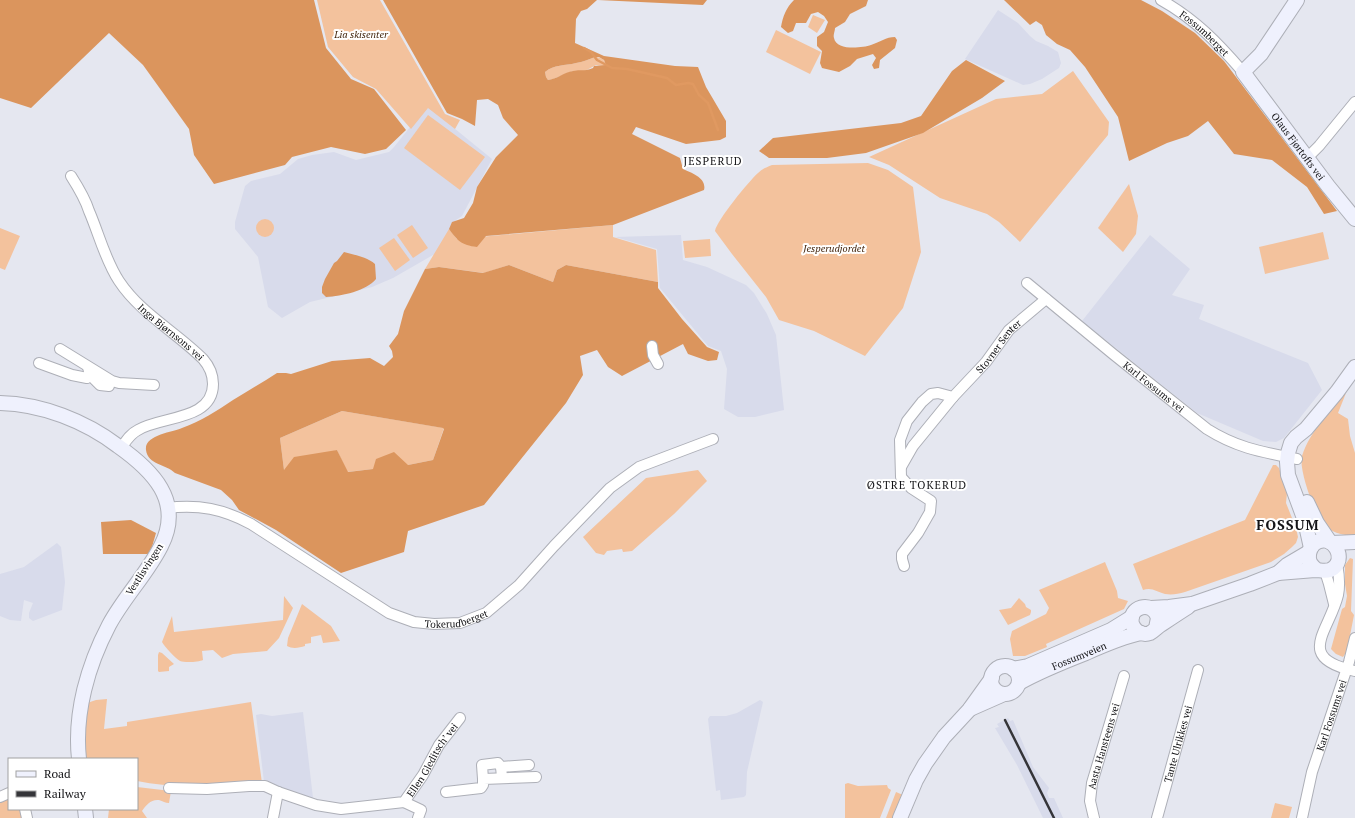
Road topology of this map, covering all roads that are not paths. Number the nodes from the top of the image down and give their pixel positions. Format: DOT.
graph roads {
  1 [pos="1161,0"];
  2 [pos="1297,0"];
  3 [pos="1243,72"];
  4 [pos="1355,102"];
  5 [pos="1307,158"];
  6 [pos="71,176"];
  7 [pos="1355,220"];
  8 [pos="1027,284"];
  9 [pos="1046,299"];
  10 [pos="652,346"];
  11 [pos="60,349"];
  12 [pos="39,363"];
  13 [pos="658,364"];
  14 [pos="1355,368"];
  15 [pos="89,372"];
  16 [pos="154,385"];
  17 [pos="953,396"];
  18 [pos="0,403"];
  19 [pos="713,439"];
  20 [pos="121,448"];
  21 [pos="1292,458"];
  22 [pos="900,469"];
  23 [pos="167,508"];
  24 [pos="1355,542"];
  25 [pos="1331,543"];
  26 [pos="1310,550"];
  27 [pos="1355,550"];
  28 [pos="1338,560"];
  29 [pos="904,566"];
  30 [pos="1321,571"];
  31 [pos="1278,573"];
  32 [pos="1192,604"];
  33 [pos="1334,604"];
  34 [pos="1150,608"];
  35 [pos="1132,617"];
  36 [pos="1156,628"];
  37 [pos="1141,633"];
  38 [pos="1355,638"];
  39 [pos="1013,669"];
  40 [pos="1198,670"];
  41 [pos="1351,670"];
  42 [pos="1124,676"];
  43 [pos="992,678"];
  44 [pos="1019,683"];
  45 [pos="1004,694"];
  46 [pos="969,710"];
  47 [pos="460,718"];
  48 [pos="79,758"];
  49 [pos="529,765"];
  50 [pos="502,772"];
  51 [pos="536,777"];
  52 [pos="483,778"];
  53 [pos="169,788"];
  54 [pos="278,792"];
  55 [pos="446,792"];
  56 [pos="404,802"];
  57 [pos="273,818"];
  58 [pos="418,818"];
  59 [pos="900,818"];
  60 [pos="1094,818"];
  61 [pos="1157,818"];
  62 [pos="1302,818"];
  1 -- 3 [label="street, Fossumberget"];
  2 -- 3 [label="street"];
  3 -- 5 [label="street, Olaus Fjørtofts vei"];
  4 -- 5 [label="street"];
  5 -- 7 [label="street, Olaus Fjørtofts vei"];
  6 -- 20 [label="street, Inga Bjørnsons vei"];
  8 -- 9 [label="street, Karl Fossums vei"];
  9 -- 17 [label="street, Stovner Senter"];
  9 -- 21 [label="street, Karl Fossums vei"];
  10 -- 13 [label="street"];
  11 -- 15 [label="street"];
  12 -- 15 [label="street"];
  14 -- 21 [label="street"];
  15 -- 16 [label="street"];
  17 -- 22 [label="street, Stovner Senter"];
  17 -- 22 [label="street"];
  18 -- 20 [label="street, Vestlisvingen"];
  19 -- 23 [label="street, Tokerudberget"];
  20 -- 23 [label="street, Vestlisvingen"];
  21 -- 25 [label="street"];
  21 -- 26 [label="street"];
  22 -- 29 [label="street"];
  23 -- 48 [label="street, Vestlisvingen"];
  24 -- 25 [label="street"];
  25 -- 26 [label="street"];
  25 -- 28 [label="street"];
  26 -- 30 [label="street"];
  26 -- 31 [label="street"];
  27 -- 28 [label="street"];
  28 -- 30 [label="street"];
  28 -- 33 [label="street, Karl Fossums vei"];
  30 -- 31 [label="street"];
  30 -- 33 [label="street"];
  31 -- 32 [label="street"];
  32 -- 34 [label="street"];
  32 -- 36 [label="street"];
  33 -- 41 [label="street, Karl Fossums vei"];
  34 -- 35 [label="street"];
  34 -- 36 [label="street"];
  35 -- 37 [label="street"];
  35 -- 39 [label="street, Fossumveien"];
  36 -- 37 [label="street"];
  37 -- 44 [label="street, Fossumveien"];
  38 -- 41 [label="street"];
  39 -- 43 [label="street"];
  39 -- 44 [label="street"];
  40 -- 61 [label="street, Tante Ulrikkes vei"];
  41 -- 62 [label="street, Karl Fossums vei"];
  42 -- 60 [label="street, Aasta Hansteens vei"];
  43 -- 45 [label="street"];
  43 -- 46 [label="street"];
  44 -- 45 [label="street"];
  45 -- 46 [label="street"];
  46 -- 59 [label="street"];
  47 -- 56 [label="street, Ellen Gleditsch’ vei"];
  49 -- 50 [label="street"];
  50 -- 51 [label="street"];
  50 -- 52 [label="street"];
  50 -- 52 [label="street"];
  52 -- 55 [label="street"];
  53 -- 54 [label="street, Ellen Gleditsch’ vei"];
  54 -- 56 [label="street, Ellen Gleditsch’ vei"];
  54 -- 57 [label="street"];
  56 -- 58 [label="street, Ellen Gleditsch’ vei"];
}
